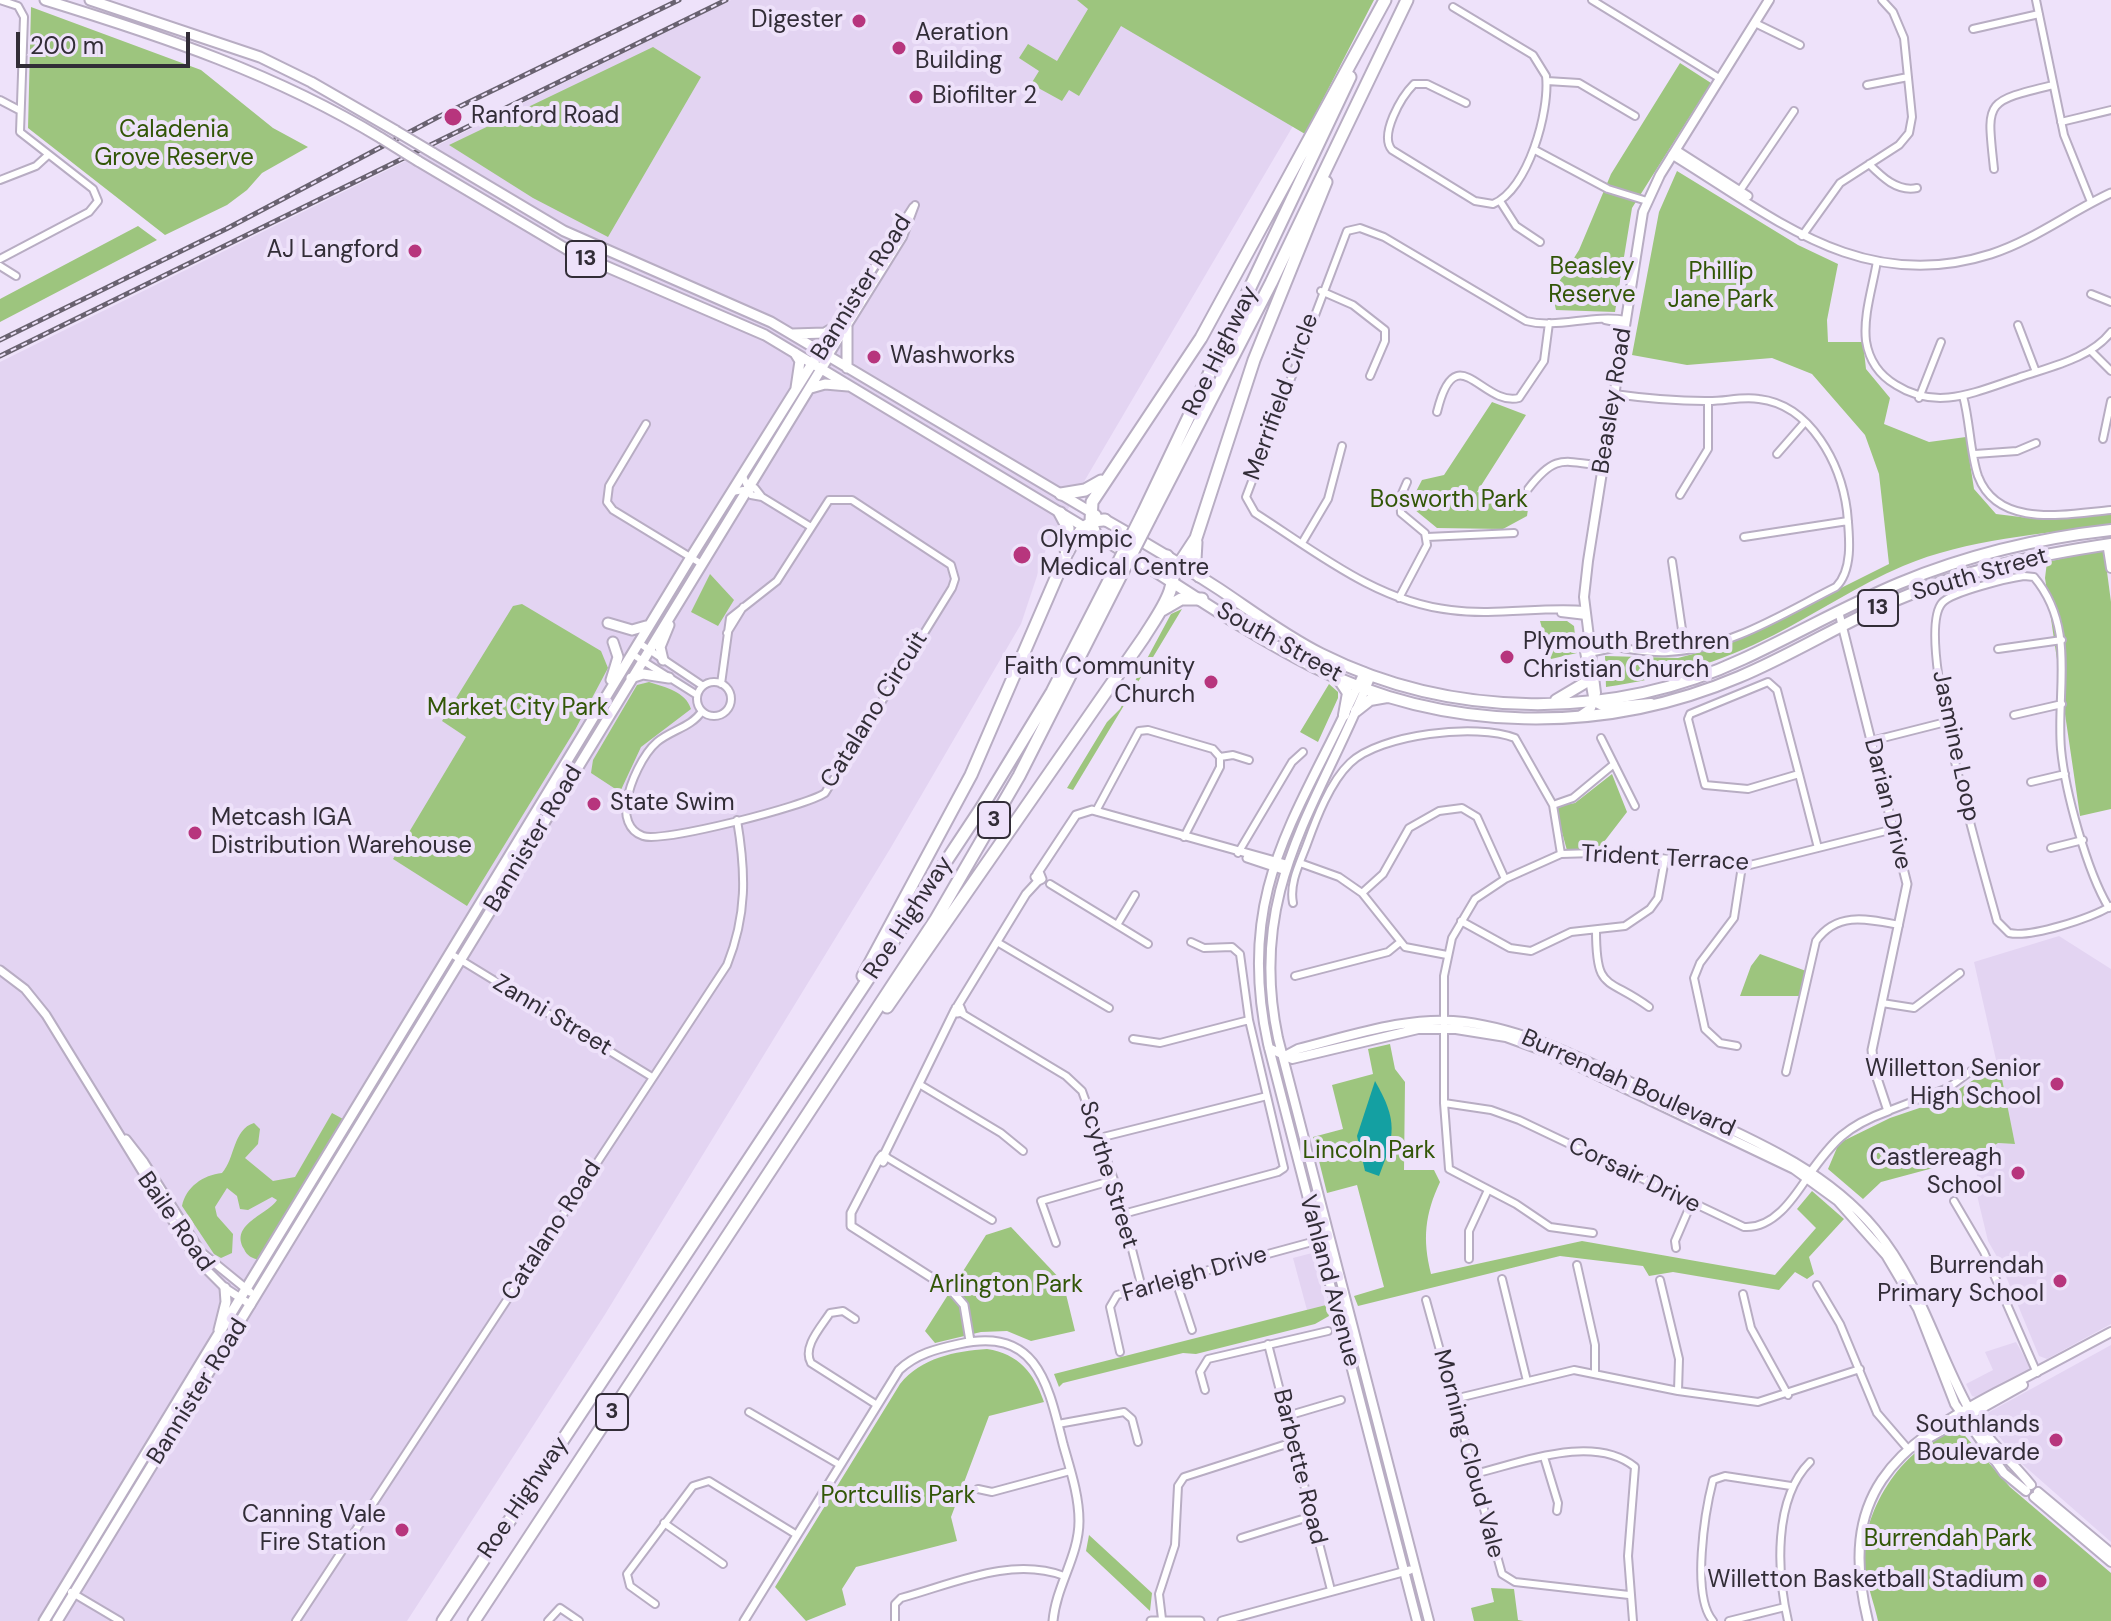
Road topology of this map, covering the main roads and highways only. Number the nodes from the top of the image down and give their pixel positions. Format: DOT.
graph roads {
  1 [pos="45,0"];
  2 [pos="90,0"];
  3 [pos="1385,0"];
  4 [pos="1407,0"];
  5 [pos="1769,0"];
  6 [pos="1356,102"];
  7 [pos="847,327"];
  8 [pos="832,329"];
  9 [pos="792,334"];
  10 [pos="793,351"];
  11 [pos="824,354"];
  12 [pos="818,366"];
  13 [pos="847,368"];
  14 [pos="851,386"];
  15 [pos="810,388"];
  16 [pos="796,392"];
  17 [pos="1112,470"];
  18 [pos="1061,494"];
  19 [pos="1060,513"];
  20 [pos="1147,516"];
  21 [pos="1088,520"];
  22 [pos="1105,520"];
  23 [pos="2111,530"];
  24 [pos="2093,532"];
  25 [pos="1095,534"];
  26 [pos="1196,538"];
  27 [pos="2111,544"];
  28 [pos="1066,555"];
  29 [pos="1167,556"];
  30 [pos="1122,565"];
  31 [pos="2111,568"];
  32 [pos="1157,571"];
  33 [pos="1176,572"];
  34 [pos="1199,576"];
  35 [pos="1202,599"];
  36 [pos="669,615"];
  37 [pos="1157,616"];
  38 [pos="652,621"];
  39 [pos="608,623"];
  40 [pos="613,642"];
  41 [pos="1587,650"];
  42 [pos="663,660"];
  43 [pos="1367,673"];
  44 [pos="631,678"];
  45 [pos="669,678"];
  46 [pos="1338,678"];
  47 [pos="1588,681"];
  48 [pos="1362,687"];
  49 [pos="610,692"];
  50 [pos="1389,697"];
  51 [pos="1594,702"];
  52 [pos="1543,705"];
  53 [pos="1656,705"];
  54 [pos="1356,711"];
  55 [pos="1344,715"];
  56 [pos="1577,717"];
  57 [pos="835,1030"];
  58 [pos="1269,1048"];
  59 [pos="1283,1057"];
  60 [pos="845,1061"];
  61 [pos="1277,1079"];
  62 [pos="225,1288"];
  63 [pos="249,1298"];
  64 [pos="2111,1335"];
  65 [pos="216,1341"];
  66 [pos="1966,1413"];
  67 [pos="2062,1516"];
  68 [pos="2111,1553"];
  69 [pos="2111,1562"];
  70 [pos="44,1621"];
  71 [pos="57,1621"];
  72 [pos="443,1621"];
  73 [pos="474,1621"];
  74 [pos="1417,1621"];
  75 [pos="1429,1621"];
  76 [pos="1868,1621"];
  1 -- 10 [label="main road, 13, bridge"];
  2 -- 9 [label="main road, 13, bridge"];
  3 -- 17 [label="highway"];
  3 -- 20 [label="highway, Roe Highway / 3"];
  4 -- 6 [label="highway, Roe Highway / 3"];
  5 -- 41 [label="main road, Beasley Road"];
  6 -- 20 [label="highway, Roe Highway / 3"];
  6 -- 26 [label="highway"];
  7 -- 13 [label="main road"];
  8 -- 9 [label="main road"];
  9 -- 11 [label="main road, 13"];
  10 -- 12 [label="main road, 13"];
  10 -- 16 [label="main road"];
  11 -- 12 [label="main road, Bannister Road"];
  11 -- 13 [label="main road, 13"];
  12 -- 14 [label="main road, 13"];
  12 -- 15 [label="main road, Bannister Road"];
  12 -- 16 [label="main road, Bannister Road"];
  13 -- 18 [label="main road, 13"];
  14 -- 15 [label="main road"];
  14 -- 19 [label="main road, 13"];
  15 -- 36 [label="main road, Bannister Road"];
  16 -- 38 [label="main road, Bannister Road"];
  17 -- 18 [label="highway"];
  17 -- 21 [label="highway"];
  18 -- 21 [label="main road, 13"];
  19 -- 21 [label="main road, 13"];
  19 -- 28 [label="highway"];
  20 -- 30 [label="highway, Roe Highway / 3, bridge"];
  21 -- 22 [label="highway"];
  21 -- 25 [label="highway"];
  21 -- 28 [label="highway"];
  22 -- 29 [label="highway"];
  23 -- 24 [label="highway, South Street / 13"];
  24 -- 27 [label="main road"];
  24 -- 51 [label="highway, South Street / 13"];
  25 -- 32 [label="highway"];
  26 -- 33 [label="highway"];
  26 -- 34 [label="highway"];
  27 -- 31 [label="main road"];
  27 -- 53 [label="highway, South Street / 13"];
  28 -- 57 [label="highway"];
  29 -- 33 [label="highway"];
  30 -- 57 [label="highway, Roe Highway / 3"];
  30 -- 60 [label="highway, Roe Highway / 3"];
  32 -- 33 [label="highway"];
  33 -- 34 [label="highway, South Street / 13"];
  33 -- 35 [label="highway, South Street / 13"];
  33 -- 37 [label="highway"];
  34 -- 43 [label="highway, South Street / 13"];
  35 -- 37 [label="highway"];
  35 -- 46 [label="highway, South Street / 13"];
  36 -- 42 [label="main road"];
  36 -- 44 [label="main road, Bannister Road"];
  37 -- 60 [label="highway"];
  38 -- 39 [label="main road"];
  38 -- 49 [label="main road, Bannister Road"];
  40 -- 49 [label="main road"];
  41 -- 47 [label="main road, Beasley Road"];
  41 -- 51 [label="main road, Beasley Road"];
  43 -- 48 [label="main road, Vahland Avenue"];
  43 -- 52 [label="highway, South Street / 13"];
  44 -- 45 [label="main road"];
  44 -- 63 [label="main road, Bannister Road"];
  46 -- 48 [label="highway, South Street / 13"];
  46 -- 55 [label="highway"];
  47 -- 51 [label="main road, Beasley Road"];
  47 -- 52 [label="highway"];
  48 -- 50 [label="highway, South Street / 13"];
  48 -- 54 [label="main road, Vahland Avenue"];
  48 -- 55 [label="main road, Vahland Avenue"];
  49 -- 63 [label="main road, Bannister Road"];
  50 -- 54 [label="highway"];
  50 -- 56 [label="highway, South Street / 13"];
  51 -- 52 [label="highway, South Street / 13"];
  51 -- 53 [label="main road"];
  51 -- 56 [label="main road"];
  53 -- 56 [label="highway, South Street / 13"];
  54 -- 59 [label="main road, Vahland Avenue"];
  55 -- 58 [label="main road, Vahland Avenue"];
  57 -- 72 [label="highway, Roe Highway / 3"];
  58 -- 59 [label="main road"];
  58 -- 61 [label="main road, Vahland Avenue"];
  59 -- 61 [label="main road"];
  59 -- 66 [label="main road, Burrendah Boulevard"];
  59 -- 75 [label="main road, Vahland Avenue"];
  60 -- 73 [label="highway, Roe Highway / 3"];
  61 -- 74 [label="main road, Vahland Avenue"];
  62 -- 65 [label="main road"];
  63 -- 65 [label="main road, Bannister Road"];
  63 -- 71 [label="main road, Bannister Road"];
  64 -- 66 [label="main road"];
  64 -- 66 [label="main road"];
  65 -- 70 [label="main road, Bannister Road"];
  66 -- 67 [label="main road, Burrendah Boulevard"];
  66 -- 76 [label="main road"];
  67 -- 68 [label="main road, Burrendah Boulevard"];
  67 -- 69 [label="main road, Burrendah Boulevard"];
}
